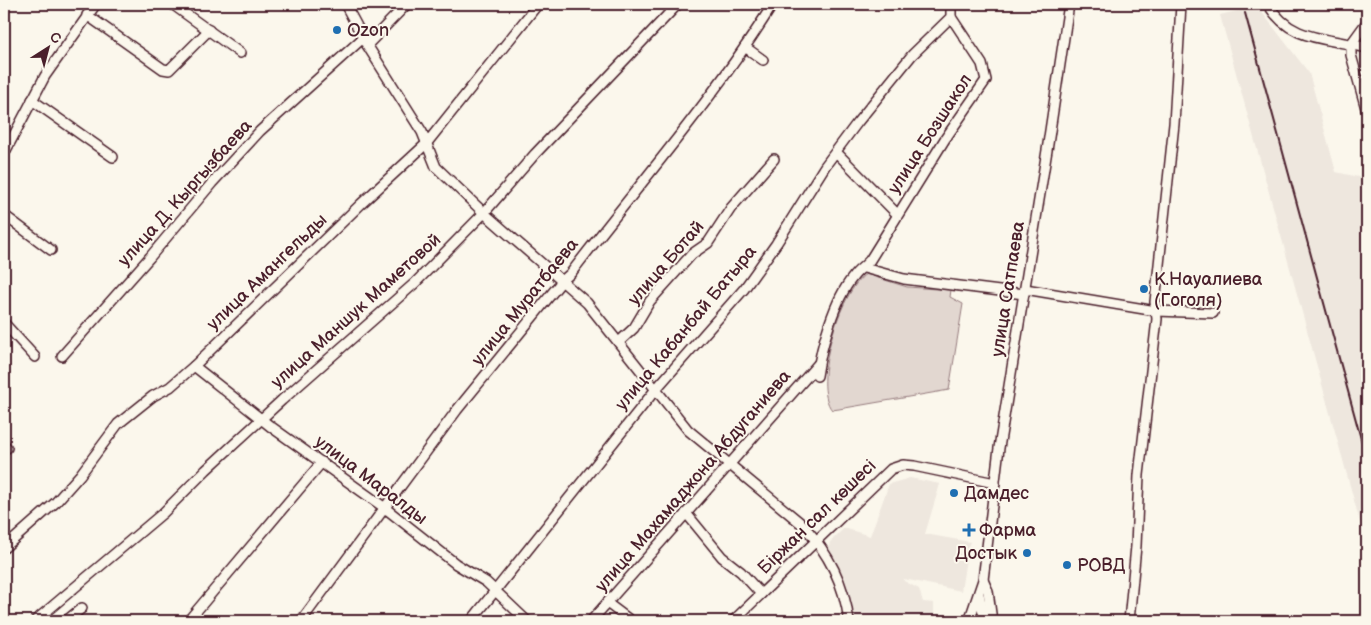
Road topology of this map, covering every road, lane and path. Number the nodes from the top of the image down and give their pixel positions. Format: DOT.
graph roads {
  1 [pos="96,4"];
  2 [pos="172,4"];
  3 [pos="345,4"];
  4 [pos="407,4"];
  5 [pos="538,4"];
  6 [pos="678,4"];
  7 [pos="773,4"];
  8 [pos="951,4"];
  9 [pos="1068,4"];
  10 [pos="1181,4"];
  11 [pos="1268,4"];
  12 [pos="88,15"];
  13 [pos="952,17"];
  14 [pos="1367,22"];
  15 [pos="209,30"];
  16 [pos="365,42"];
  17 [pos="1351,44"];
  18 [pos="746,47"];
  19 [pos="1367,48"];
  20 [pos="240,53"];
  21 [pos="763,60"];
  22 [pos="32,100"];
  23 [pos="1367,112"];
  24 [pos="426,144"];
  25 [pos="836,152"];
  26 [pos="4,154"];
  27 [pos="113,157"];
  28 [pos="774,159"];
  29 [pos="484,213"];
  30 [pos="897,214"];
  31 [pos="4,215"];
  32 [pos="51,250"];
  33 [pos="864,268"];
  34 [pos="562,281"];
  35 [pos="1024,291"];
  36 [pos="1156,311"];
  37 [pos="1213,313"];
  38 [pos="4,323"];
  39 [pos="620,341"];
  40 [pos="62,356"];
  41 [pos="35,357"];
  42 [pos="819,363"];
  43 [pos="194,366"];
  44 [pos="817,376"];
  45 [pos="656,388"];
  46 [pos="262,419"];
  47 [pos="322,462"];
  48 [pos="731,464"];
  49 [pos="996,483"];
  50 [pos="385,508"];
  51 [pos="686,513"];
  52 [pos="817,540"];
  53 [pos="4,548"];
  54 [pos="983,580"];
  55 [pos="979,589"];
  56 [pos="495,590"];
  57 [pos="761,594"];
  58 [pos="607,603"];
  59 [pos="82,608"];
  60 [pos="35,621"];
  61 [pos="66,621"];
  62 [pos="188,621"];
  63 [pos="301,621"];
  64 [pos="471,621"];
  65 [pos="527,621"];
  66 [pos="591,621"];
  67 [pos="631,621"];
  68 [pos="733,621"];
  69 [pos="849,621"];
  70 [pos="969,621"];
  71 [pos="985,621"];
  72 [pos="992,621"];
  73 [pos="1129,621"];
  1 -- 12 [label="street"];
  2 -- 15 [label="street"];
  3 -- 16 [label="street"];
  4 -- 16 [label="street, улица Д. Кыргызбаева"];
  5 -- 24 [label="street, улица Амангельды"];
  6 -- 29 [label="street, улица Маншук Маметовой"];
  7 -- 18 [label="street, улица Муратбаева"];
  8 -- 13 [label="street"];
  9 -- 35 [label="street, улица Сатпаева"];
  10 -- 36 [label="street"];
  11 -- 17 [label="street"];
  12 -- 15 [label="street"];
  12 -- 22 [label="street"];
  13 -- 25 [label="street, улица Кабанбай Батыра"];
  13 -- 30 [label="street, улица Бозшакол"];
  14 -- 17 [label="street"];
  15 -- 20 [label="street"];
  16 -- 24 [label="street"];
  16 -- 40 [label="street, улица Д. Кыргызбаева"];
  17 -- 19 [label="street"];
  17 -- 23 [label="street"];
  18 -- 21 [label="street"];
  18 -- 34 [label="street, улица Муратбаева"];
  22 -- 26 [label="street"];
  22 -- 27 [label="street"];
  24 -- 29 [label="street"];
  24 -- 43 [label="street, улица Амангельды"];
  25 -- 30 [label="street"];
  25 -- 45 [label="street, улица Кабанбай Батыра"];
  28 -- 39 [label="street, улица Ботай"];
  29 -- 34 [label="street"];
  29 -- 46 [label="street, улица Маншук Маметовой"];
  30 -- 33 [label="street, улица Бозшакол"];
  31 -- 32 [label="street"];
  33 -- 35 [label="street"];
  33 -- 42 [label="street, улица Бозшакол"];
  34 -- 39 [label="street"];
  34 -- 50 [label="street, улица Муратбаева"];
  35 -- 36 [label="street"];
  35 -- 49 [label="street, улица Сатпаева"];
  36 -- 37 [label="street"];
  36 -- 73 [label="street"];
  38 -- 41 [label="street"];
  39 -- 45 [label="street"];
  42 -- 44 [label="street, улица Бозшакол"];
  42 -- 48 [label="street, улица Махамаджона Абдуганиева"];
  43 -- 46 [label="street, улица Маралды"];
  43 -- 53 [label="street, улица Амангельды"];
  45 -- 48 [label="street"];
  45 -- 56 [label="street, улица Кабанбай Батыра"];
  46 -- 47 [label="street, улица Маралды"];
  46 -- 60 [label="street, улица Маншук Маметовой"];
  47 -- 50 [label="street, улица Маралды"];
  47 -- 62 [label="street"];
  48 -- 51 [label="street, улица Махамаджона Абдуганиева"];
  48 -- 52 [label="street"];
  49 -- 52 [label="street, Біржан сал көшесі"];
  49 -- 54 [label="street, улица Сатпаева"];
  50 -- 56 [label="street, улица Маралды"];
  50 -- 63 [label="street, улица Муратбаева"];
  51 -- 57 [label="street"];
  51 -- 58 [label="street, улица Махамаджона Абдуганиева"];
  52 -- 57 [label="street, Біржан сал көшесі"];
  52 -- 69 [label="street"];
  54 -- 55 [label="street, улица Сатпаева"];
  54 -- 72 [label="street, улица Сатпаева"];
  55 -- 70 [label="street, улица Сатпаева"];
  55 -- 71 [label="street"];
  56 -- 64 [label="street, улица Кабанбай Батыра"];
  56 -- 65 [label="street, улица Маралды"];
  57 -- 68 [label="street, Біржан сал көшесі"];
  58 -- 66 [label="street, улица Махамаджона Абдуганиева"];
  58 -- 67 [label="street"];
  59 -- 61 [label="street"];
}
